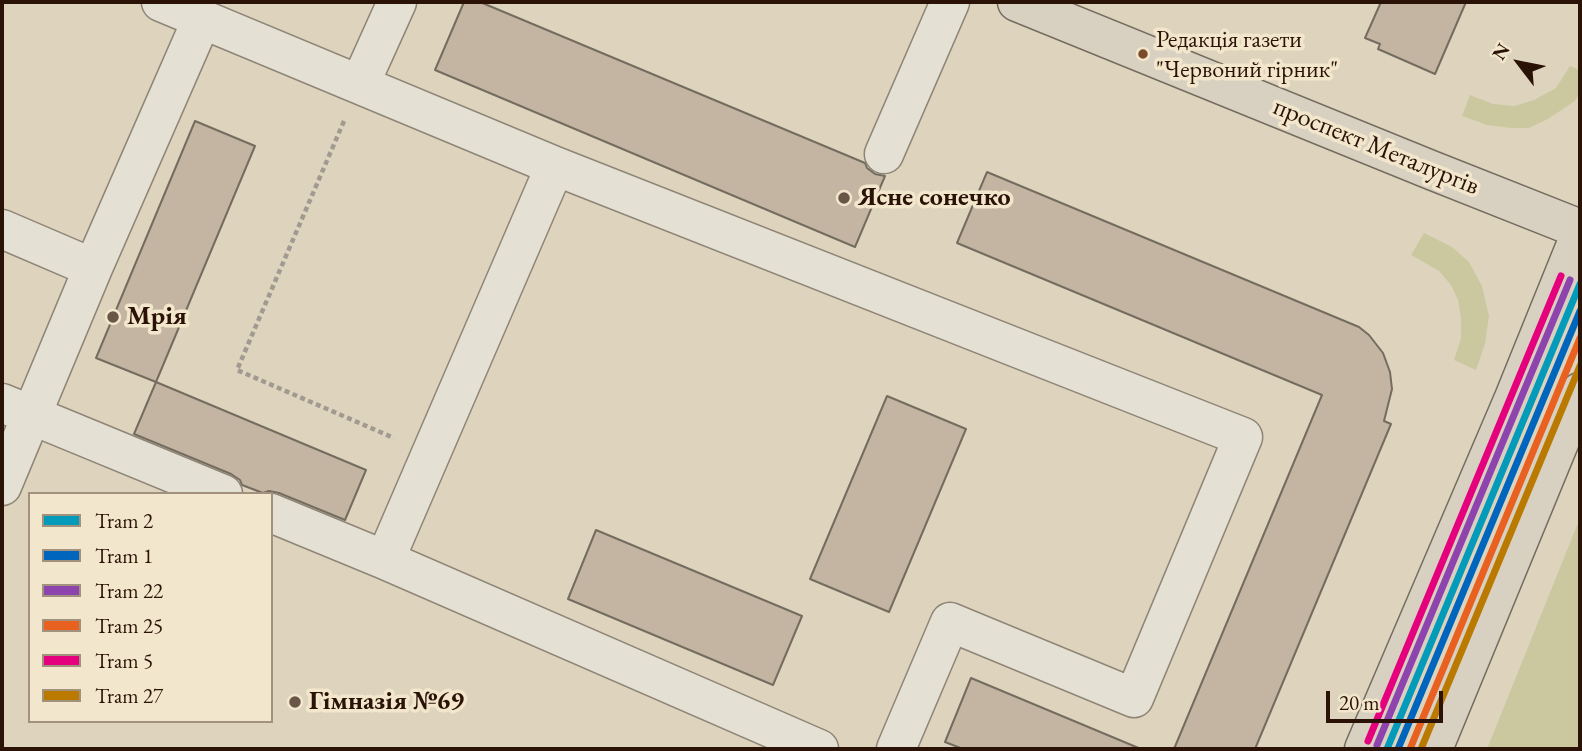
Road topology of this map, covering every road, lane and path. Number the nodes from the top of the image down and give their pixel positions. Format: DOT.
graph roads {
  1 [pos="161,2"];
  2 [pos="397,2"];
  3 [pos="950,2"];
  4 [pos="1017,2"];
  5 [pos="202,19"];
  6 [pos="360,84"];
  7 [pos="884,154"];
  8 [pos="555,166"];
  9 [pos="2,229"];
  10 [pos="1580,229"];
  11 [pos="1580,235"];
  12 [pos="93,268"];
  13 [pos="1580,393"];
  14 [pos="17,409"];
  15 [pos="430,453"];
  16 [pos="2,486"];
  17 [pos="218,492"];
  18 [pos="273,514"];
  19 [pos="385,560"];
  20 [pos="819,749"];
  21 [pos="896,749"];
  22 [pos="1364,749"];
  23 [pos="1433,749"];
  1 -- 5 [label="lane"];
  2 -- 6 [label="lane"];
  3 -- 7 [label="lane"];
  4 -- 10 [label="main road, проспект Металургів"];
  5 -- 6 [label="lane"];
  5 -- 12 [label="lane"];
  6 -- 8 [label="lane"];
  6 -- 15 [label="path"];
  8 -- 15 [label="lane"];
  8 -- 21 [label="lane"];
  9 -- 12 [label="lane"];
  11 -- 22 [label="main road"];
  12 -- 14 [label="lane"];
  13 -- 23 [label="main road"];
  14 -- 16 [label="lane"];
  14 -- 17 [label="lane"];
  15 -- 19 [label="lane"];
  18 -- 19 [label="lane"];
  19 -- 20 [label="lane"];
}
